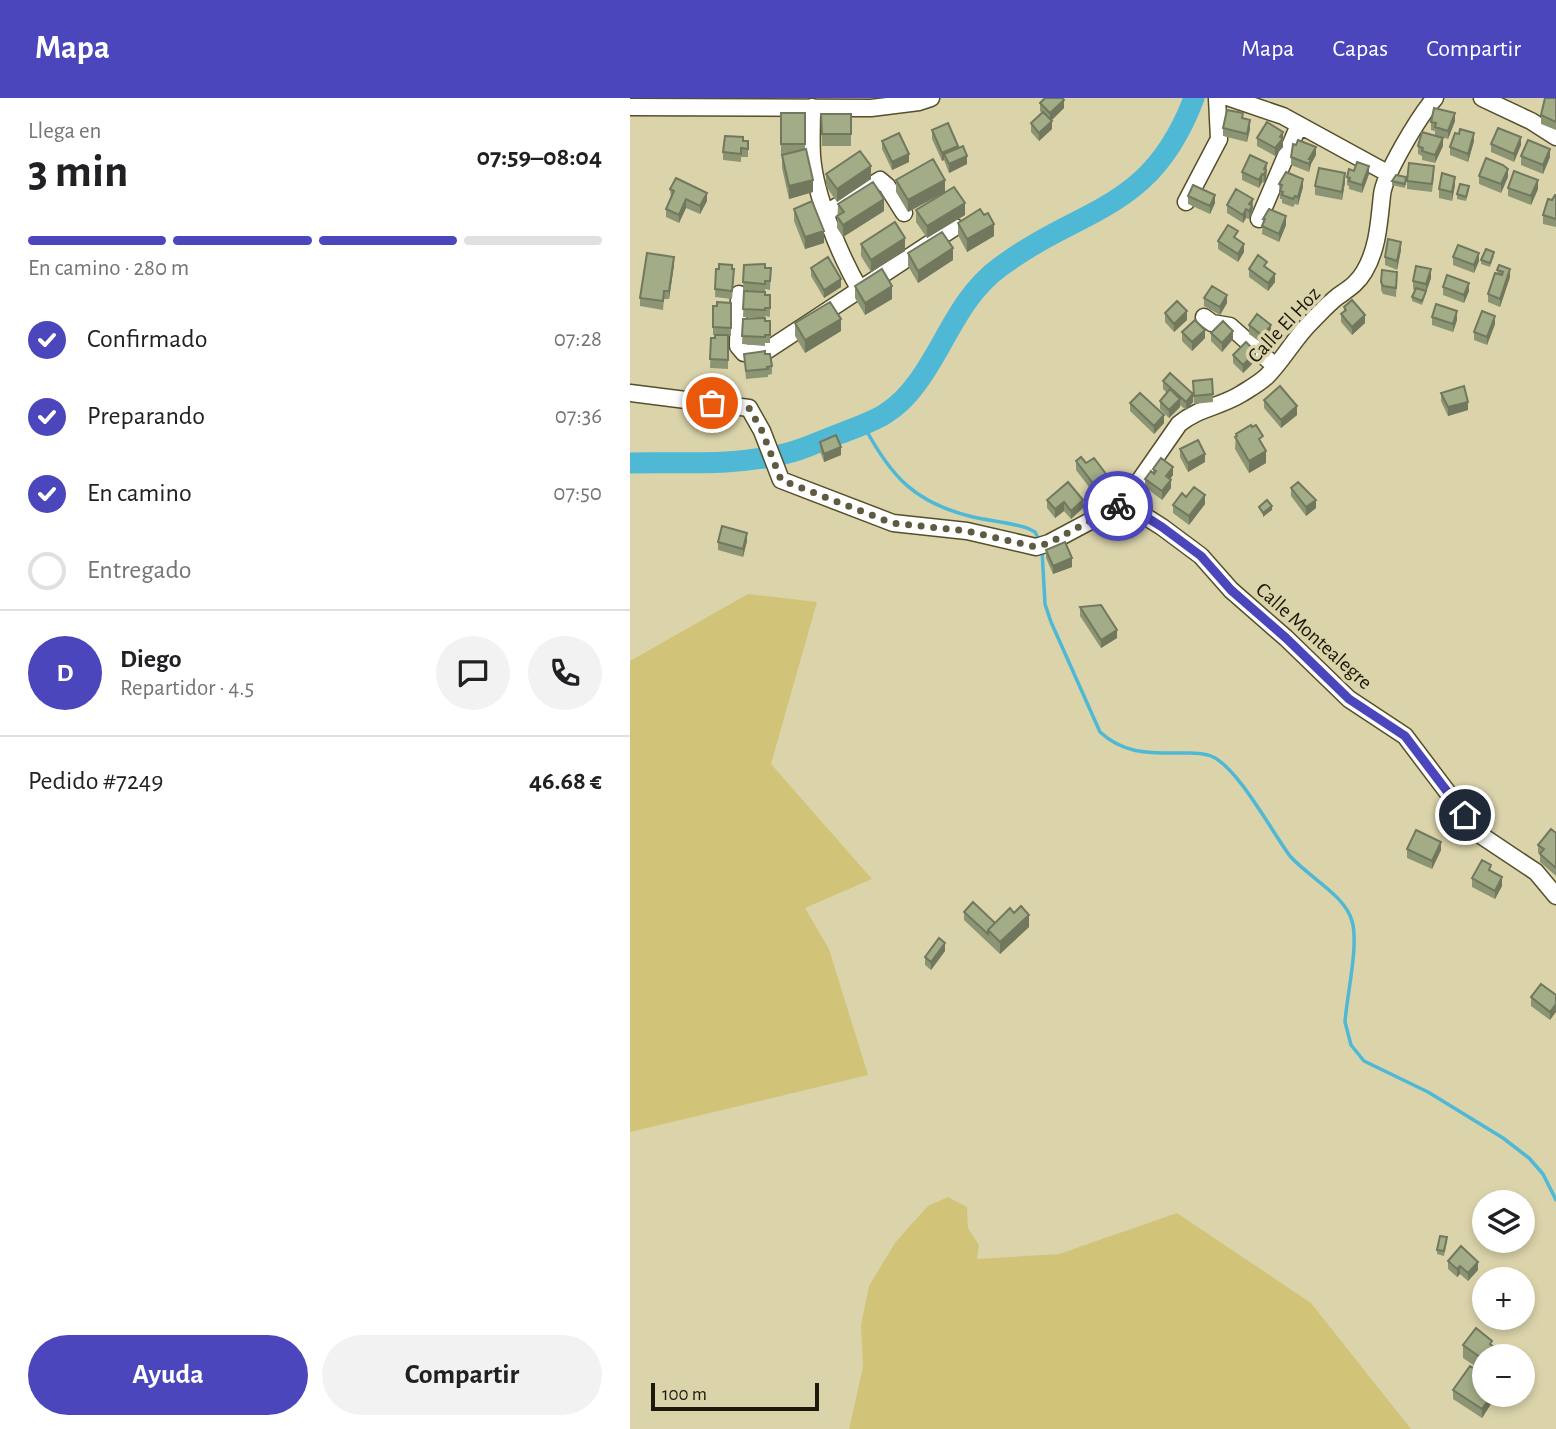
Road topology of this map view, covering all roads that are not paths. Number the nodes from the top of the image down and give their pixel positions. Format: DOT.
graph roads {
  1 [pos="931,98"];
  2 [pos="1217,98"];
  3 [pos="1230,98"];
  4 [pos="1435,98"];
  5 [pos="1482,98"];
  6 [pos="721,103"];
  7 [pos="630,107"];
  8 [pos="811,107"];
  9 [pos="1299,125"];
  10 [pos="1556,137"];
  11 [pos="1389,174"];
  12 [pos="1186,202"];
  13 [pos="904,212"];
  14 [pos="826,213"];
  15 [pos="1259,219"];
  16 [pos="955,227"];
  17 [pos="860,290"];
  18 [pos="739,294"];
  19 [pos="1203,317"];
  20 [pos="1275,366"];
  21 [pos="630,393"];
  22 [pos="1124,503"];
  23 [pos="1556,896"];
  1 -- 8 [label="street"];
  2 -- 12 [label="street"];
  3 -- 9 [label="street"];
  4 -- 11 [label="street, Calle El Hoz"];
  5 -- 10 [label="street"];
  6 -- 7 [label="street"];
  6 -- 8 [label="street"];
  8 -- 14 [label="street"];
  9 -- 11 [label="street"];
  9 -- 15 [label="street"];
  11 -- 20 [label="street, Calle El Hoz"];
  13 -- 14 [label="street"];
  14 -- 17 [label="street"];
  16 -- 17 [label="street"];
  17 -- 18 [label="street"];
  19 -- 20 [label="street"];
  20 -- 22 [label="street, Calle El Hoz"];
  21 -- 22 [label="street, Calle El Hoz"];
  22 -- 23 [label="street, Calle Montealegre"];
}
